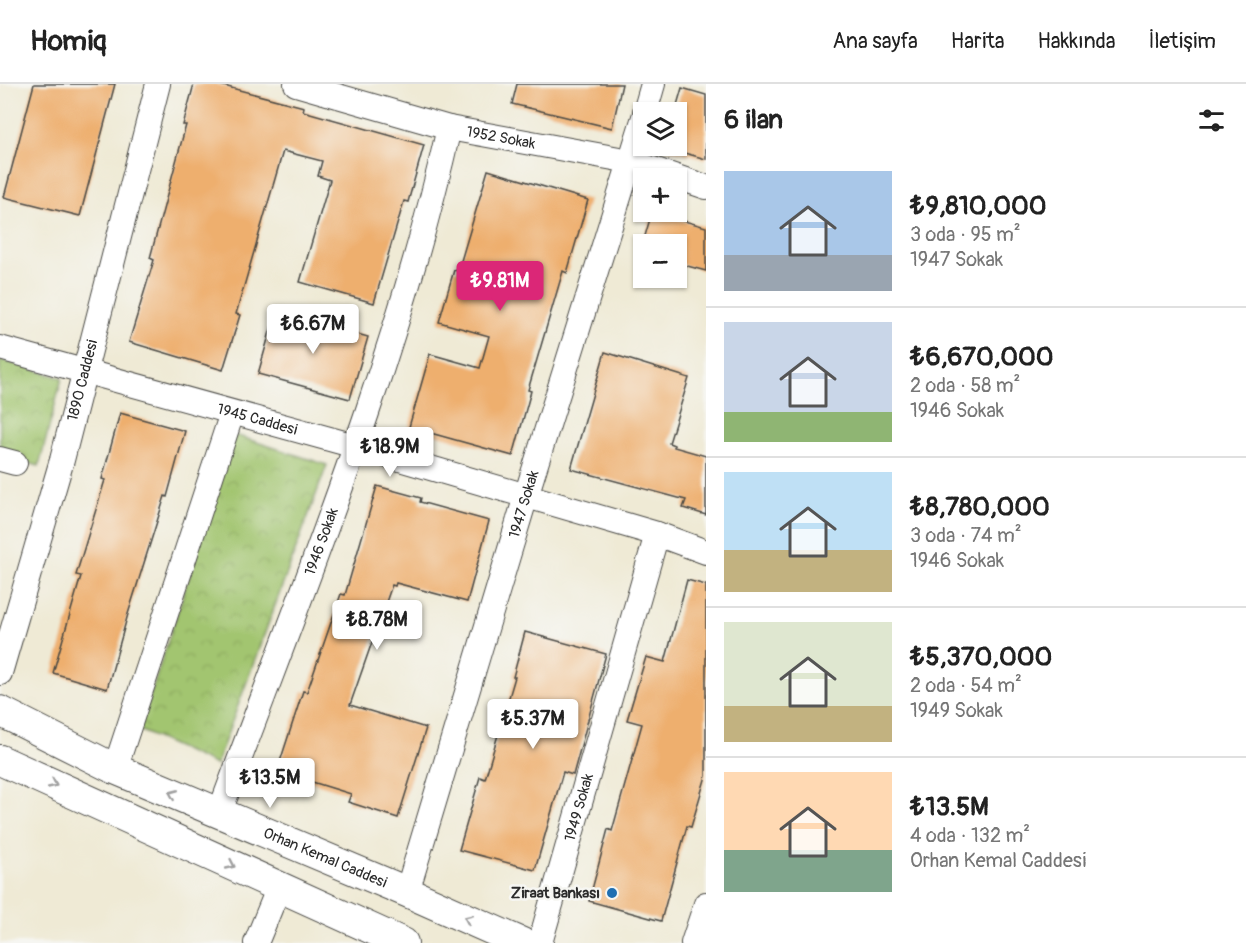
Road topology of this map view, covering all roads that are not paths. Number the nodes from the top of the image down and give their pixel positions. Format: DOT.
graph roads {
  1 [pos="158,84"];
  2 [pos="296,84"];
  3 [pos="653,84"];
  4 [pos="331,89"];
  5 [pos="648,102"];
  6 [pos="449,128"];
  7 [pos="633,151"];
  8 [pos="630,161"];
  9 [pos="706,187"];
  10 [pos="0,348"];
  11 [pos="85,372"];
  12 [pos="232,413"];
  13 [pos="355,446"];
  14 [pos="526,496"];
  15 [pos="657,534"];
  16 [pos="706,552"];
  17 [pos="0,673"];
  18 [pos="0,711"];
  19 [pos="0,760"];
  20 [pos="115,770"];
  21 [pos="219,814"];
  22 [pos="279,887"];
  23 [pos="407,892"];
  24 [pos="706,904"];
  25 [pos="256,943"];
  26 [pos="403,943"];
  27 [pos="522,943"];
  28 [pos="540,943"];
  29 [pos="693,943"];
  1 -- 11 [label="street, 1890 Caddesi"];
  2 -- 4 [label="street, 1952 Sokak"];
  3 -- 5 [label="street, 1947 Sokak"];
  4 -- 6 [label="street, 1952 Sokak"];
  6 -- 8 [label="street, 1952 Sokak"];
  6 -- 13 [label="street, 1946 Sokak"];
  7 -- 8 [label="street, 1947 Sokak"];
  8 -- 9 [label="street, 1952 Sokak"];
  8 -- 14 [label="street, 1947 Sokak"];
  10 -- 11 [label="street, 1945 Caddesi"];
  11 -- 12 [label="street, 1945 Caddesi"];
  11 -- 17 [label="street, 1890 Caddesi"];
  12 -- 13 [label="street, 1945 Caddesi"];
  12 -- 20 [label="street"];
  13 -- 14 [label="street, 1945 Caddesi"];
  13 -- 21 [label="street, 1946 Sokak"];
  14 -- 15 [label="street, 1945 Caddesi"];
  14 -- 23 [label="street, 1947 Sokak"];
  15 -- 16 [label="street, 1945 Caddesi"];
  15 -- 28 [label="street, 1949 Sokak"];
  18 -- 20 [label="main road, Orhan Kemal Caddesi"];
  19 -- 22 [label="main road, one-way"];
  21 -- 20 [label="main road, Orhan Kemal Caddesi, one-way"];
  21 -- 23 [label="main road, Orhan Kemal Caddesi"];
  22 -- 25 [label="street"];
  22 -- 26 [label="main road"];
  27 -- 23 [label="main road, Orhan Kemal Caddesi, one-way"];
  24 -- 29 [label="street"];
}
